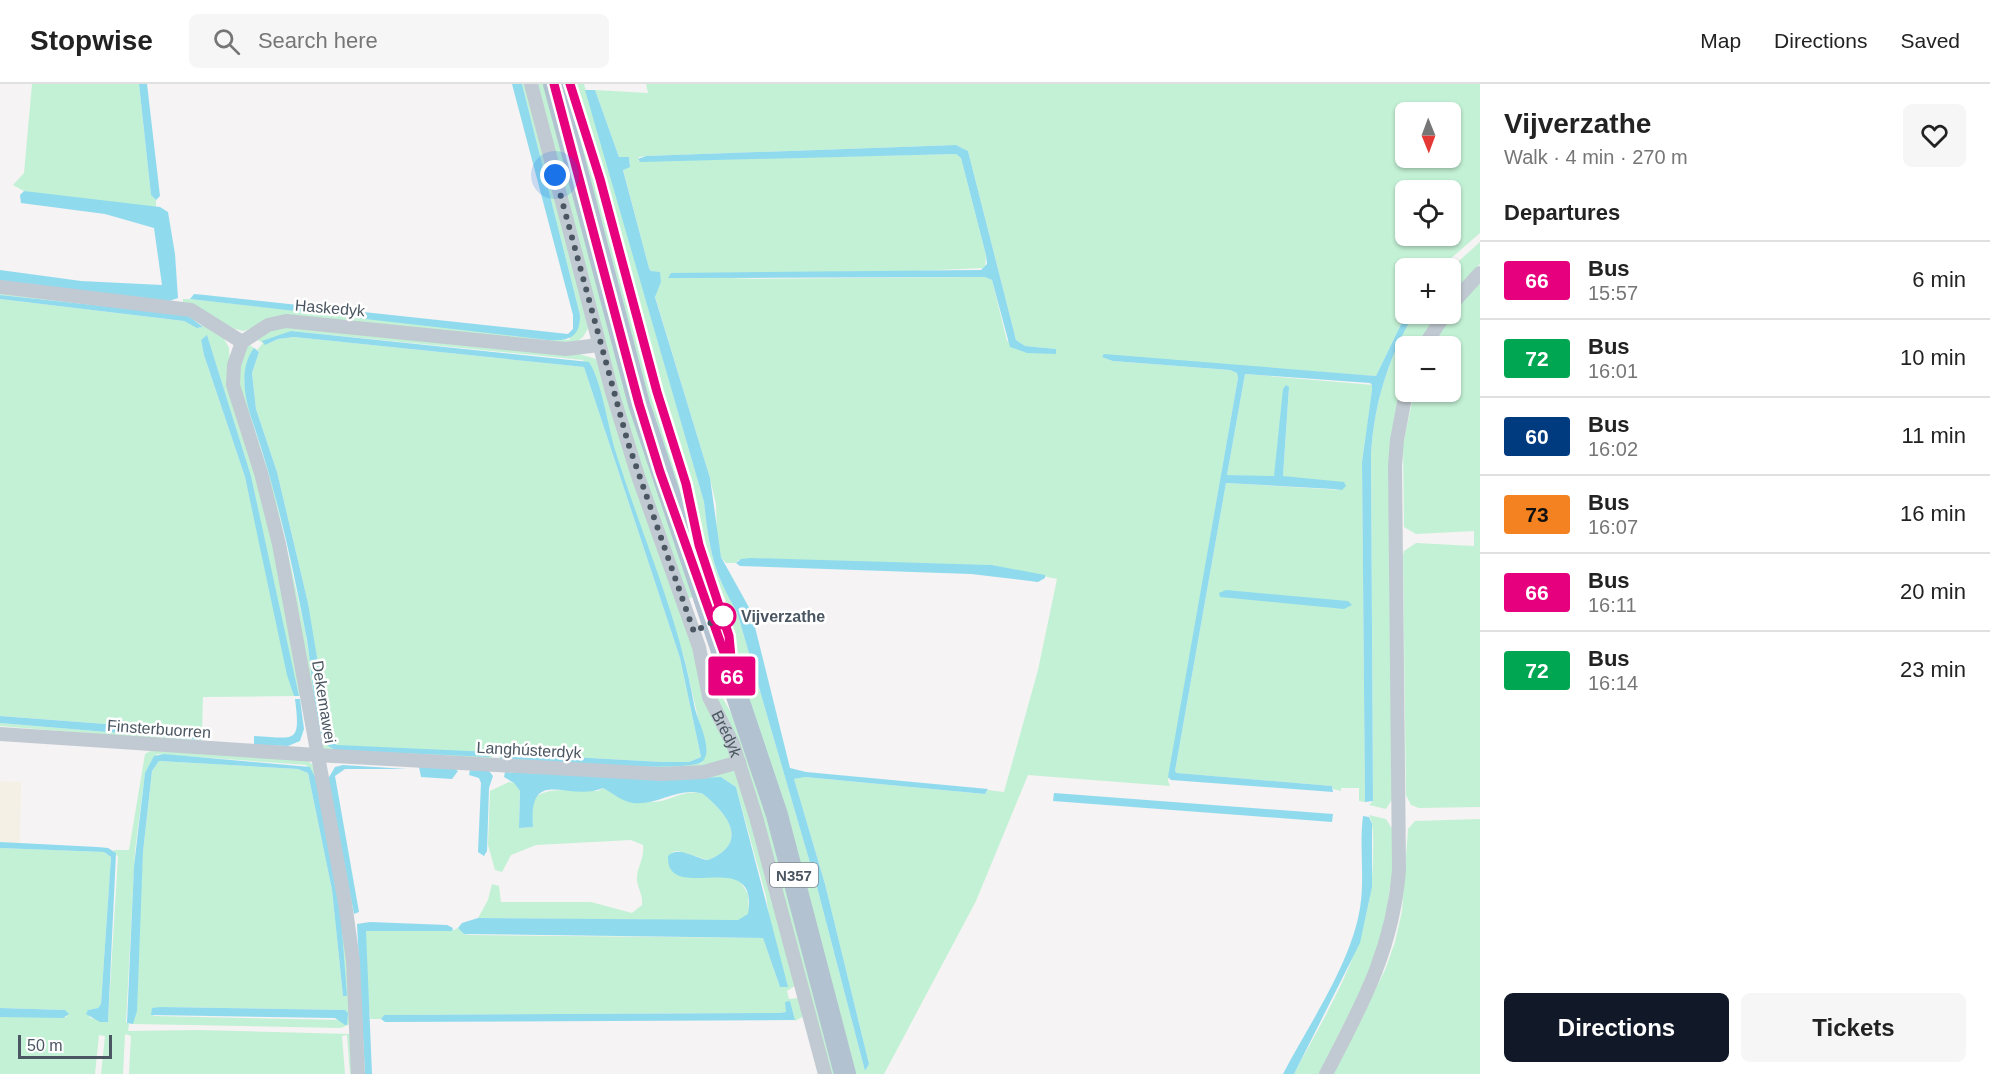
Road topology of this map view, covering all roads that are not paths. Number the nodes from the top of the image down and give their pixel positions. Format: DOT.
graph roads {
  1 [pos="531,84"];
  2 [pos="554,84"];
  3 [pos="1480,273"];
  4 [pos="0,287"];
  5 [pos="1461,294"];
  6 [pos="242,342"];
  7 [pos="599,345"];
  8 [pos="1404,402"];
  9 [pos="0,734"];
  10 [pos="316,755"];
  11 [pos="739,762"];
  12 [pos="358,1074"];
  13 [pos="825,1074"];
  14 [pos="845,1074"];
  15 [pos="1326,1074"];
  1 -- 7 [label="street, Brédyk"];
  2 -- 14 [label="main road, Brédyk / N357"];
  3 -- 5 [label="street"];
  4 -- 6 [label="street"];
  6 -- 7 [label="street, Haskedyk"];
  6 -- 10 [label="street, Dekemawei"];
  7 -- 11 [label="street, Brédyk"];
  8 -- 15 [label="street"];
  9 -- 10 [label="street, Finsterbuorren"];
  10 -- 11 [label="street, Langhústerdyk"];
  10 -- 12 [label="street, Dekemawei"];
  11 -- 13 [label="street, Brédyk"];
}
